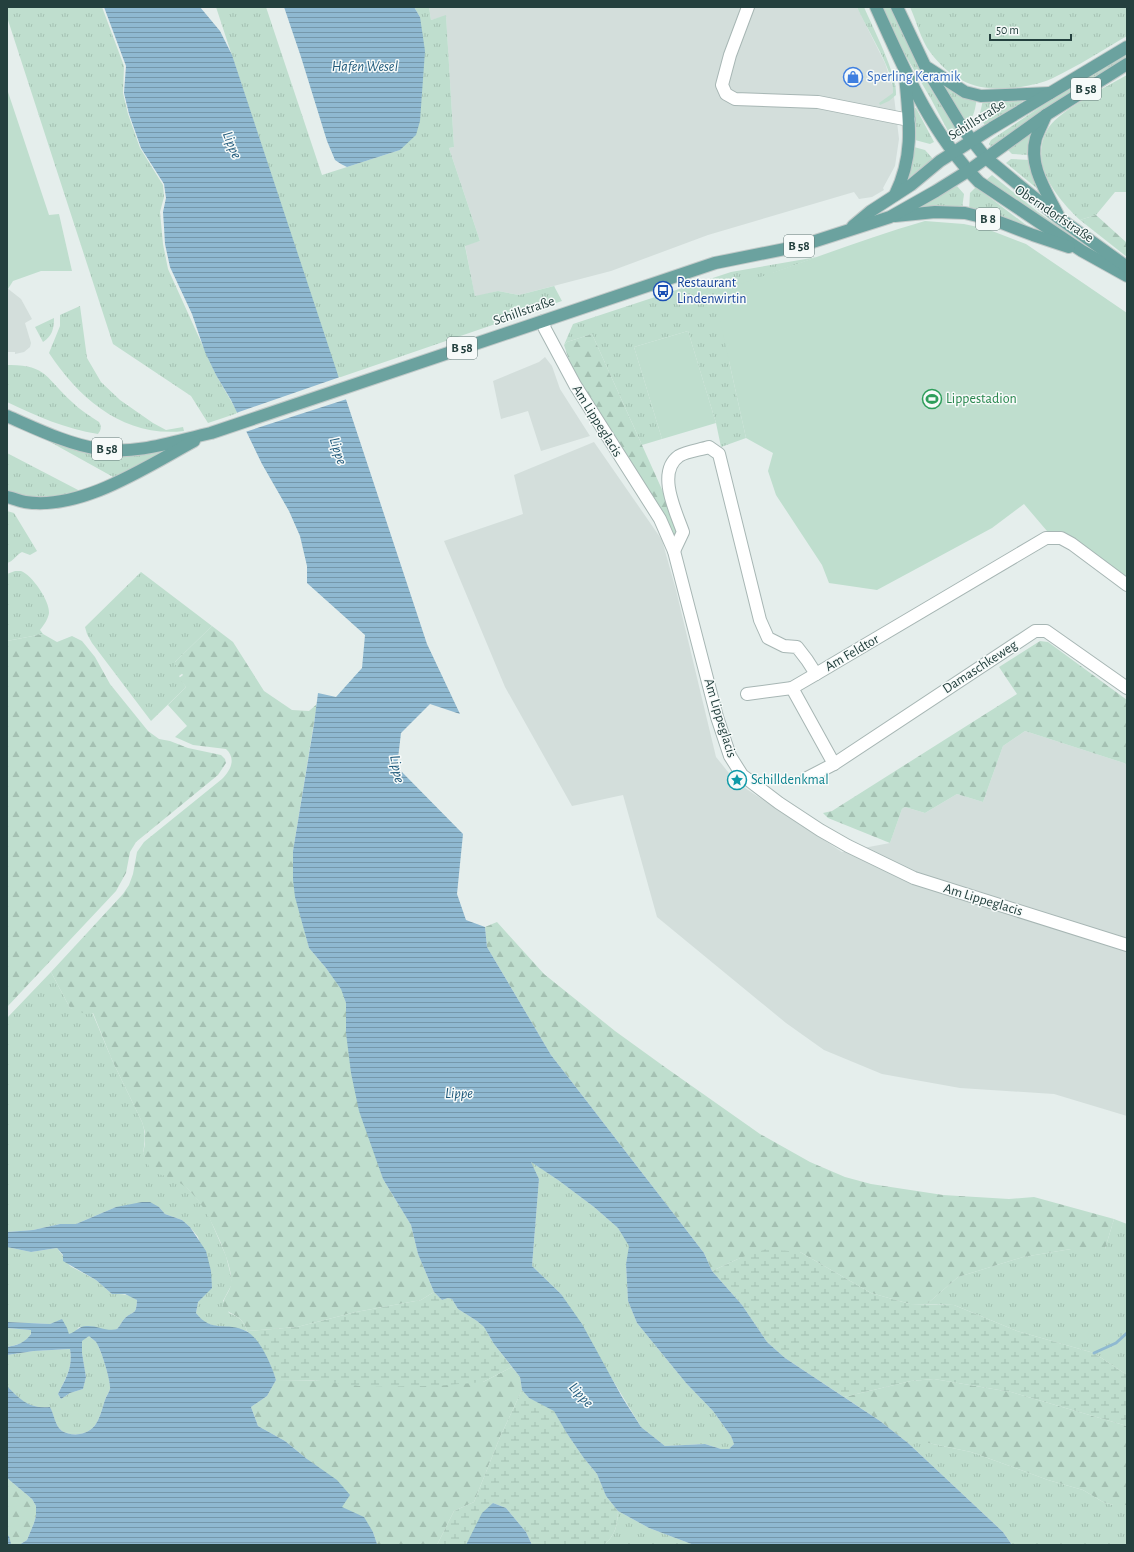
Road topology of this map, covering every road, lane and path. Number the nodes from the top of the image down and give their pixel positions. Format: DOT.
graph roads {
  1 [pos="748,7"];
  2 [pos="876,7"];
  3 [pos="897,7"];
  4 [pos="1127,47"];
  5 [pos="1127,64"];
  6 [pos="925,66"];
  7 [pos="904,69"];
  8 [pos="1051,92"];
  9 [pos="1046,115"];
  10 [pos="910,120"];
  11 [pos="971,141"];
  12 [pos="953,153"];
  13 [pos="986,158"];
  14 [pos="968,171"];
  15 [pos="894,196"];
  16 [pos="890,217"];
  17 [pos="1059,218"];
  18 [pos="850,229"];
  19 [pos="1082,251"];
  20 [pos="1127,267"];
  21 [pos="1127,276"];
  22 [pos="543,321"];
  23 [pos="7,416"];
  24 [pos="211,432"];
  25 [pos="7,497"];
  26 [pos="674,551"];
  27 [pos="1127,585"];
  28 [pos="816,674"];
  29 [pos="792,688"];
  30 [pos="1127,688"];
  31 [pos="747,694"];
  32 [pos="834,764"];
  33 [pos="807,778"];
  34 [pos="1127,946"];
  1 -- 10 [label="street"];
  2 -- 7 [label="main road, B 8"];
  3 -- 6 [label="main road, Oberndorfstraße"];
  4 -- 8 [label="main road, Schillstraße / B 58"];
  5 -- 9 [label="main road, Schillstraße / B 58"];
  6 -- 8 [label="main road"];
  6 -- 11 [label="main road, Oberndorfstraße"];
  7 -- 10 [label="main road"];
  7 -- 12 [label="main road, B 8"];
  8 -- 11 [label="main road, Schillstraße / B 58"];
  9 -- 13 [label="main road, Schillstraße / B 58"];
  9 -- 17 [label="main road"];
  10 -- 15 [label="main road"];
  11 -- 12 [label="main road, Schillstraße / B 58"];
  11 -- 13 [label="main road, Oberndorfstraße"];
  12 -- 14 [label="main road, B 8"];
  12 -- 15 [label="main road, Schillstraße / B 58"];
  13 -- 14 [label="main road, Schillstraße / B 58"];
  13 -- 17 [label="main road, Oberndorfstraße"];
  14 -- 16 [label="main road, Schillstraße / B 58"];
  14 -- 19 [label="main road, Oberndorfstraße / B 8"];
  15 -- 18 [label="main road, Schillstraße / B 58"];
  16 -- 18 [label="main road, Schillstraße / B 58"];
  16 -- 19 [label="main road, B 8"];
  17 -- 20 [label="main road, Oberndorfstraße"];
  18 -- 22 [label="main road, Schillstraße / B 58"];
  19 -- 21 [label="main road, Oberndorfstraße / B 8"];
  22 -- 24 [label="main road, Schillstraße / B 58"];
  22 -- 26 [label="street, Am Lippeglacis"];
  23 -- 24 [label="main road, B 58"];
  24 -- 25 [label="main road, B 58"];
  26 -- 28 [label="street, Am Feldtor"];
  26 -- 34 [label="street, Am Lippeglacis"];
  27 -- 28 [label="street, Am Feldtor"];
  28 -- 29 [label="street"];
  29 -- 31 [label="street"];
  29 -- 32 [label="street"];
  30 -- 32 [label="street, Damaschkeweg"];
  32 -- 33 [label="street, Damaschkeweg"];
}
